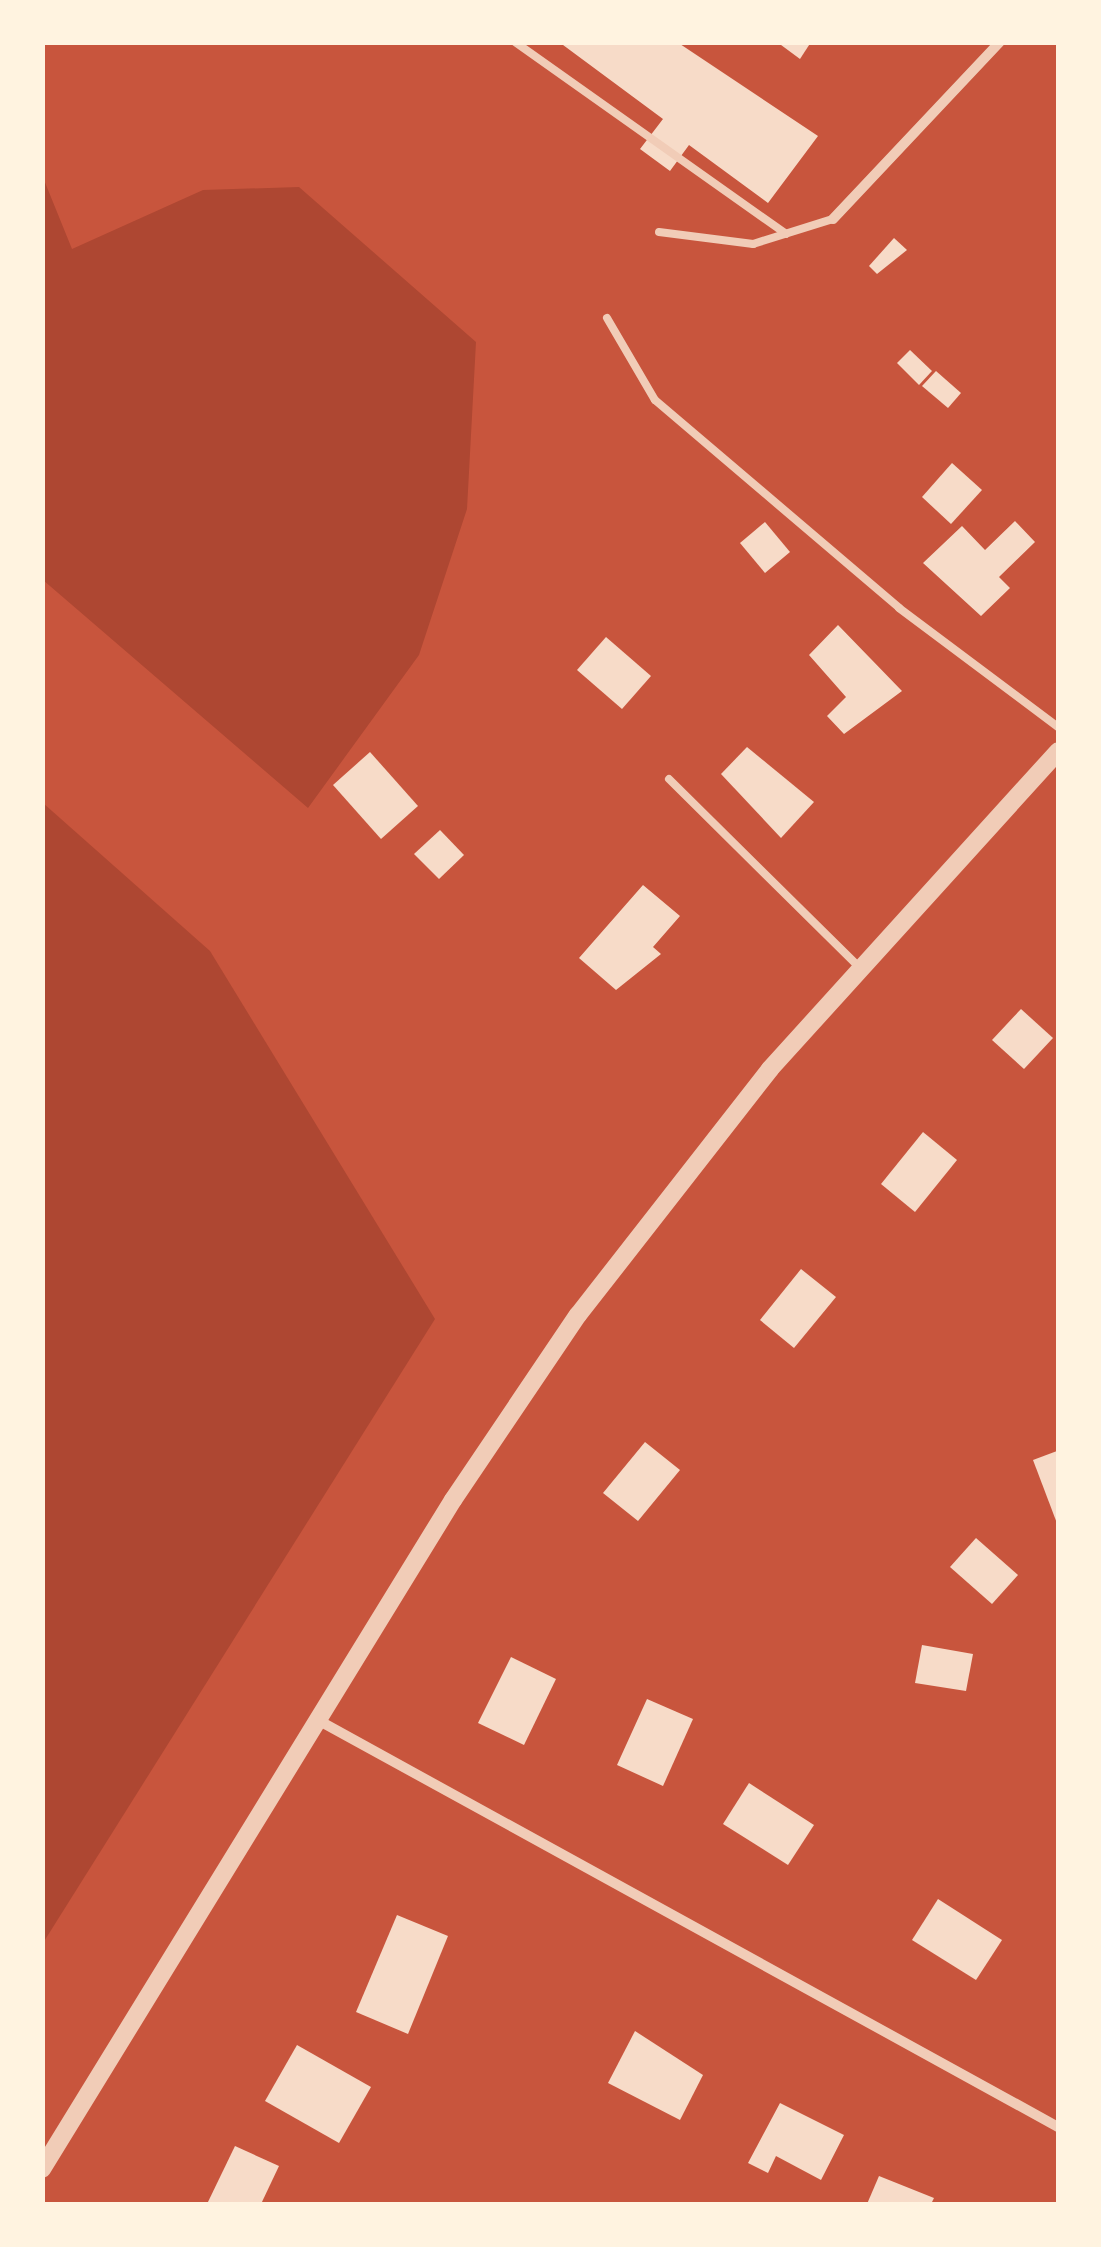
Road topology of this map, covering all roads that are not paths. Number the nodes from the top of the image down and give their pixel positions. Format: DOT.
graph roads {
  1 [pos="515,42"];
  2 [pos="1000,42"];
  3 [pos="832,219"];
  4 [pos="659,232"];
  5 [pos="786,234"];
  6 [pos="606,318"];
  7 [pos="1058,728"];
  8 [pos="1055,762"];
  9 [pos="669,778"];
  10 [pos="860,968"];
  11 [pos="316,1718"];
  12 [pos="1058,2127"];
  13 [pos="42,2169"];
  1 -- 5 [label="lane"];
  2 -- 3 [label="street"];
  3 -- 5 [label="lane"];
  4 -- 5 [label="lane"];
  6 -- 7 [label="lane"];
  8 -- 10 [label="street"];
  9 -- 10 [label="lane"];
  10 -- 11 [label="street"];
  11 -- 12 [label="street"];
  11 -- 13 [label="street"];
}
